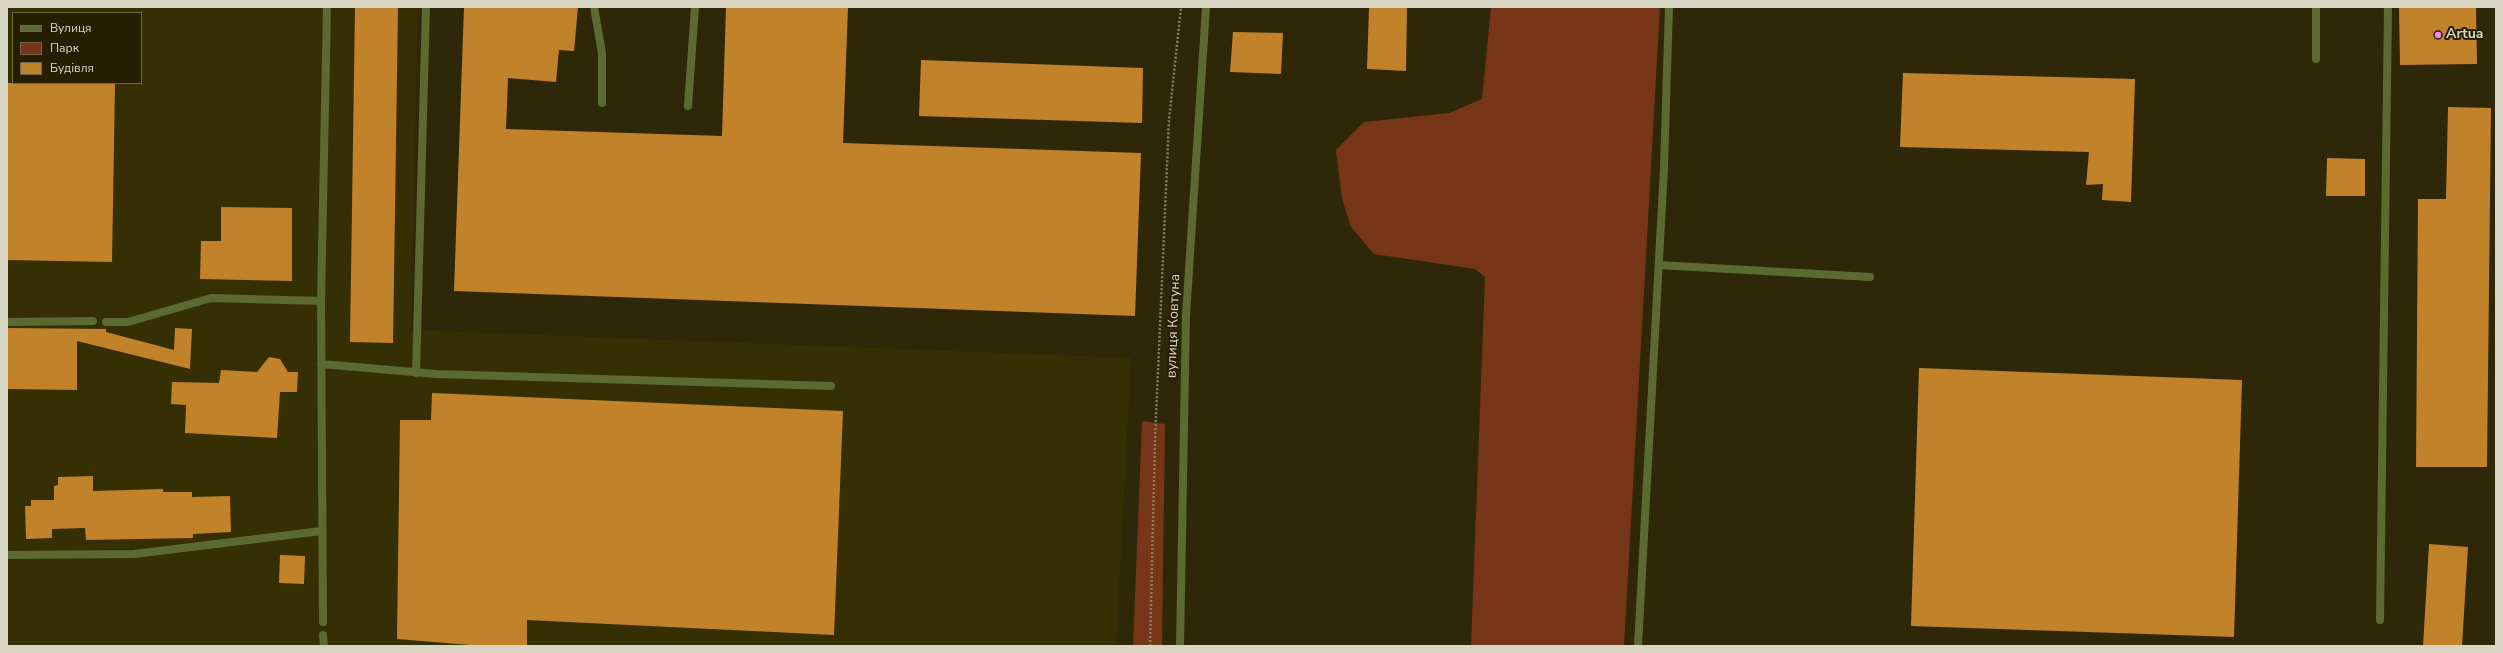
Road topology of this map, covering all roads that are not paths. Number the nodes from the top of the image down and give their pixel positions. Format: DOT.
graph roads {
  1 [pos="327,7"];
  2 [pos="426,7"];
  3 [pos="594,7"];
  4 [pos="695,7"];
  5 [pos="1206,7"];
  6 [pos="1668,7"];
  7 [pos="2316,7"];
  8 [pos="2388,7"];
  9 [pos="2316,58"];
  10 [pos="602,103"];
  11 [pos="688,106"];
  12 [pos="1659,265"];
  13 [pos="1870,277"];
  14 [pos="321,301"];
  15 [pos="93,321"];
  16 [pos="7,322"];
  17 [pos="106,322"];
  18 [pos="321,364"];
  19 [pos="416,372"];
  20 [pos="831,386"];
  21 [pos="322,531"];
  22 [pos="7,555"];
  23 [pos="2380,620"];
  24 [pos="323,622"];
  25 [pos="323,635"];
  26 [pos="324,646"];
  27 [pos="1180,646"];
  28 [pos="1638,646"];
  1 -- 14 [label="street"];
  2 -- 19 [label="street"];
  3 -- 10 [label="street"];
  4 -- 11 [label="street"];
  5 -- 27 [label="street, вулиця Ковтуна"];
  6 -- 12 [label="street"];
  7 -- 9 [label="street"];
  8 -- 23 [label="street"];
  12 -- 13 [label="street"];
  12 -- 28 [label="street"];
  14 -- 17 [label="street"];
  14 -- 18 [label="street"];
  15 -- 16 [label="street"];
  18 -- 19 [label="street"];
  18 -- 21 [label="street"];
  19 -- 20 [label="street"];
  21 -- 22 [label="street"];
  21 -- 24 [label="street"];
  25 -- 26 [label="street"];
}
